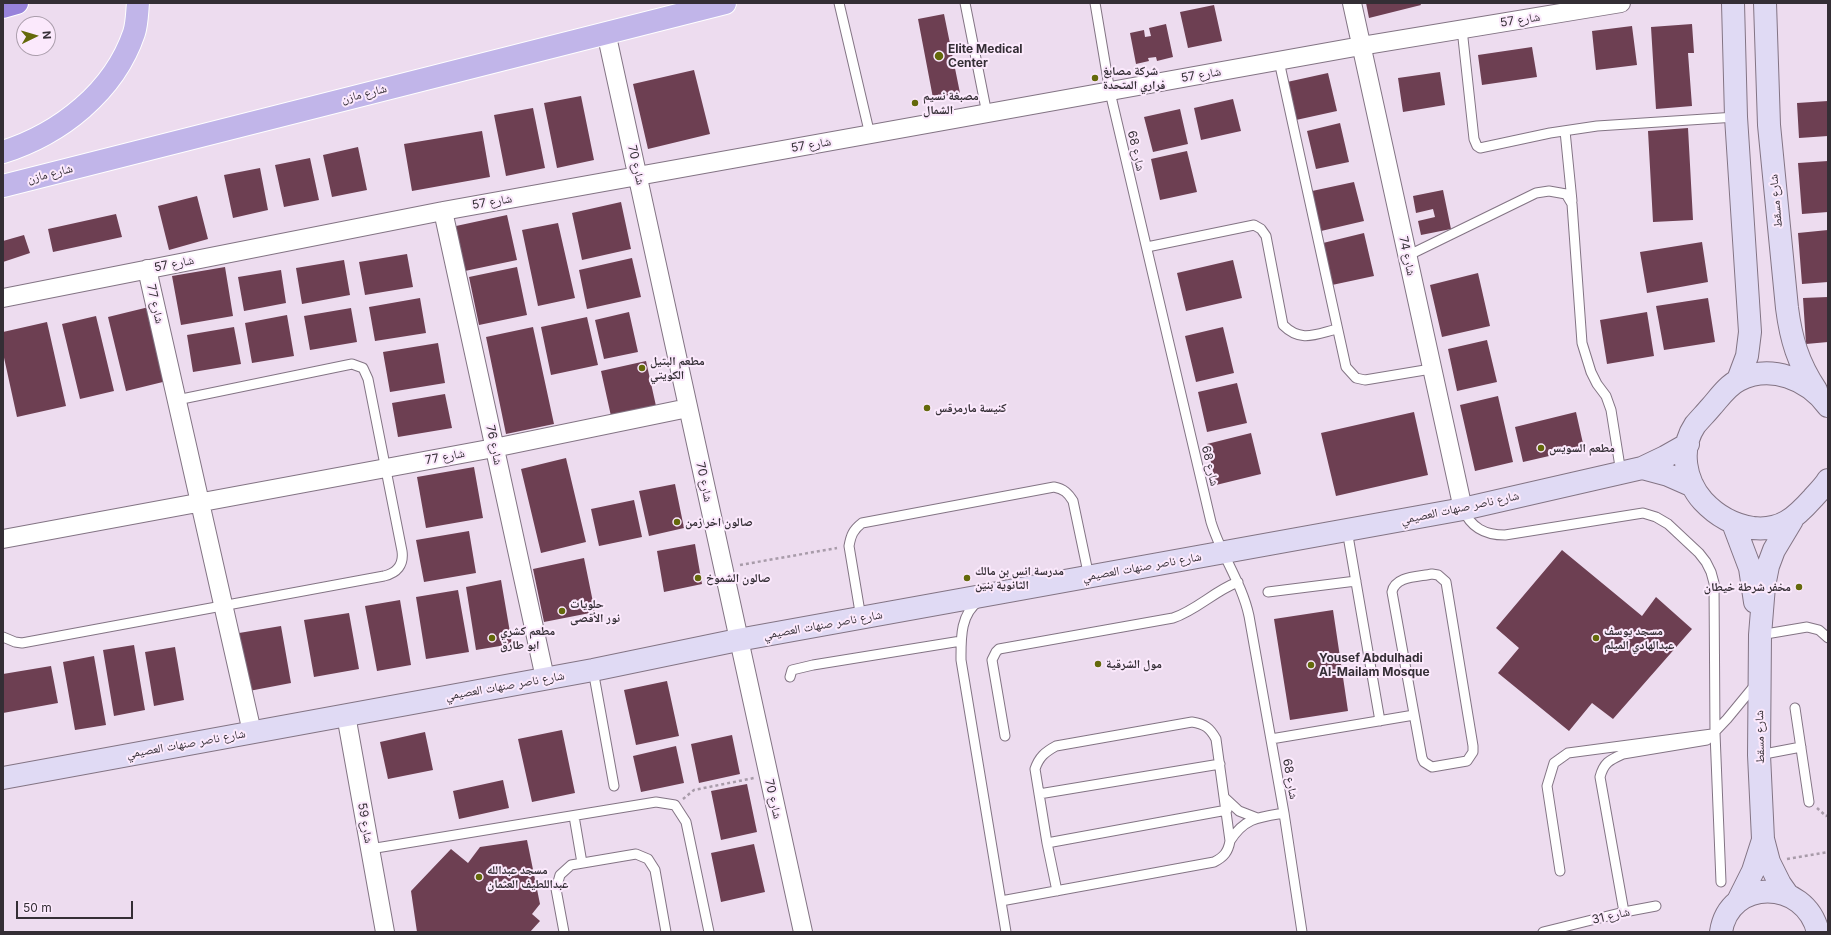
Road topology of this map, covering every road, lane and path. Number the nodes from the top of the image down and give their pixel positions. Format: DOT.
graph roads {
  1 [pos="18,3"];
  2 [pos="138,3"];
  3 [pos="725,3"];
  4 [pos="839,3"];
  5 [pos="965,3"];
  6 [pos="1095,3"];
  7 [pos="1352,3"];
  8 [pos="1622,3"];
  9 [pos="1733,3"];
  10 [pos="1765,3"];
  11 [pos="3,7"];
  12 [pos="1462,29"];
  13 [pos="606,32"];
  14 [pos="1361,46"];
  15 [pos="1279,61"];
  16 [pos="1735,71"];
  17 [pos="1768,72"];
  18 [pos="1110,92"];
  19 [pos="987,114"];
  20 [pos="1736,118"];
  21 [pos="1769,125"];
  22 [pos="1565,131"];
  23 [pos="870,135"];
  24 [pos="4,152"];
  25 [pos="638,176"];
  26 [pos="3,186"];
  27 [pos="1572,204"];
  28 [pos="443,211"];
  29 [pos="1146,247"];
  30 [pos="1407,256"];
  31 [pos="147,269"];
  32 [pos="3,298"];
  33 [pos="1337,329"];
  34 [pos="1431,369"];
  35 [pos="1738,380"];
  36 [pos="178,400"];
  37 [pos="1824,400"];
  38 [pos="688,408"];
  39 [pos="1688,444"];
  40 [pos="494,448"];
  41 [pos="386,468"];
  42 [pos="1642,468"];
  43 [pos="1620,473"];
  44 [pos="1828,480"];
  45 [pos="1693,486"];
  46 [pos="200,502"];
  47 [pos="1463,509"];
  48 [pos="1792,520"];
  49 [pos="1733,523"];
  50 [pos="1347,530"];
  51 [pos="3,539"];
  52 [pos="849,546"];
  53 [pos="1223,552"];
  54 [pos="722,568"];
  55 [pos="1089,576"];
  56 [pos="1356,581"];
  57 [pos="1238,582"];
  58 [pos="1268,592"];
  59 [pos="989,595"];
  60 [pos="223,604"];
  61 [pos="861,618"];
  62 [pos="1760,635"];
  63 [pos="3,637"];
  64 [pos="1828,638"];
  65 [pos="738,640"];
  66 [pos="961,641"];
  67 [pos="593,670"];
  68 [pos="790,677"];
  69 [pos="545,678"];
  70 [pos="1760,680"];
  71 [pos="1795,708"];
  72 [pos="346,715"];
  73 [pos="1414,715"];
  74 [pos="1380,721"];
  75 [pos="252,732"];
  76 [pos="1715,733"];
  77 [pos="1005,736"];
  78 [pos="1271,739"];
  79 [pos="1801,747"];
  80 [pos="1759,755"];
  81 [pos="1220,764"];
  82 [pos="768,775"];
  83 [pos="3,778"];
  84 [pos="614,786"];
  85 [pos="1039,794"];
  86 [pos="1225,798"];
  87 [pos="1810,802"];
  88 [pos="675,806"];
  89 [pos="1227,810"];
  90 [pos="1284,813"];
  91 [pos="574,816"];
  92 [pos="1257,818"];
  93 [pos="1764,839"];
  94 [pos="1230,841"];
  95 [pos="1047,843"];
  96 [pos="370,849"];
  97 [pos="1828,852"];
  98 [pos="1769,862"];
  99 [pos="582,863"];
  100 [pos="1560,871"];
  101 [pos="1721,882"];
  102 [pos="1057,891"];
  103 [pos="1787,894"];
  104 [pos="1001,901"];
  105 [pos="1738,902"];
  106 [pos="1656,906"];
  107 [pos="1624,912"];
  108 [pos="1820,926"];
  109 [pos="385,932"];
  110 [pos="564,932"];
  111 [pos="666,932"];
  112 [pos="709,932"];
  113 [pos="803,932"];
  114 [pos="1006,932"];
  115 [pos="1302,932"];
  116 [pos="1543,932"];
  117 [pos="1721,932"];
  1 -- 11 [label="highway"];
  2 -- 24 [label="main road"];
  3 -- 13 [label="main road, شارع مازن"];
  4 -- 23 [label="lane"];
  5 -- 19 [label="lane"];
  6 -- 18 [label="lane, شارع 68"];
  7 -- 14 [label="street, شارع 74"];
  8 -- 12 [label="street, شارع 57"];
  9 -- 16 [label="street"];
  10 -- 17 [label="street, شارع مسقط"];
  12 -- 14 [label="street, شارع 57"];
  12 -- 22 [label="lane"];
  13 -- 25 [label="street, شارع 70"];
  13 -- 26 [label="main road, شارع مازن"];
  14 -- 15 [label="street, شارع 57"];
  14 -- 30 [label="street, شارع 74"];
  15 -- 18 [label="street, شارع 57"];
  15 -- 33 [label="lane"];
  16 -- 17 [label="street"];
  16 -- 20 [label="street"];
  17 -- 21 [label="street, شارع مسقط"];
  18 -- 19 [label="street, شارع 57"];
  18 -- 29 [label="lane, شارع 68"];
  19 -- 23 [label="street, شارع 57"];
  20 -- 21 [label="street"];
  20 -- 22 [label="lane"];
  20 -- 35 [label="street"];
  21 -- 37 [label="street, شارع مسقط"];
  22 -- 27 [label="lane"];
  23 -- 25 [label="street, شارع 57"];
  25 -- 28 [label="street, شارع 57"];
  25 -- 38 [label="street, شارع 70"];
  27 -- 30 [label="lane"];
  27 -- 43 [label="lane"];
  28 -- 31 [label="street, شارع 57"];
  28 -- 40 [label="street, شارع 76"];
  29 -- 33 [label="lane"];
  29 -- 53 [label="lane, شارع 68"];
  30 -- 34 [label="street, شارع 74"];
  31 -- 32 [label="street, شارع 57"];
  31 -- 36 [label="street, شارع 77"];
  33 -- 34 [label="lane"];
  34 -- 47 [label="street, شارع 74"];
  35 -- 37 [label="street"];
  35 -- 39 [label="street"];
  36 -- 41 [label="lane"];
  36 -- 46 [label="street, شارع 77"];
  38 -- 40 [label="street, شارع 77"];
  38 -- 54 [label="street, شارع 70"];
  39 -- 42 [label="street, شارع ناصر صنهات العصيمي"];
  39 -- 45 [label="street"];
  40 -- 41 [label="street, شارع 77"];
  40 -- 69 [label="street, شارع 76"];
  41 -- 46 [label="street, شارع 77"];
  41 -- 60 [label="lane"];
  42 -- 43 [label="street, شارع ناصر صنهات العصيمي"];
  42 -- 45 [label="street, شارع ناصر صنهات العصيمي"];
  43 -- 47 [label="street, شارع ناصر صنهات العصيمي"];
  44 -- 48 [label="street, شارع مسقط"];
  45 -- 49 [label="street"];
  46 -- 51 [label="street, شارع 77"];
  46 -- 60 [label="street, شارع 77"];
  47 -- 50 [label="street, شارع ناصر صنهات العصيمي"];
  47 -- 76 [label="lane"];
  48 -- 49 [label="street"];
  48 -- 62 [label="street, شارع مسقط"];
  49 -- 62 [label="street, شارع مسقط"];
  50 -- 53 [label="street, شارع ناصر صنهات العصيمي"];
  50 -- 56 [label="lane"];
  52 -- 54 [label="path"];
  52 -- 55 [label="lane"];
  52 -- 61 [label="lane"];
  53 -- 55 [label="street, شارع ناصر صنهات العصيمي"];
  53 -- 57 [label="lane, شارع 68"];
  54 -- 65 [label="street, شارع 70"];
  55 -- 59 [label="street, شارع ناصر صنهات العصيمي"];
  56 -- 58 [label="lane"];
  56 -- 74 [label="lane"];
  57 -- 77 [label="lane"];
  57 -- 78 [label="lane, شارع 68"];
  59 -- 61 [label="street, شارع ناصر صنهات العصيمي"];
  59 -- 66 [label="lane"];
  60 -- 63 [label="lane"];
  60 -- 75 [label="street, شارع 77"];
  61 -- 65 [label="street, شارع ناصر صنهات العصيمي"];
  62 -- 64 [label="lane"];
  62 -- 70 [label="street, شارع مسقط"];
  65 -- 67 [label="street, شارع ناصر صنهات العصيمي"];
  65 -- 82 [label="street, شارع 70"];
  66 -- 68 [label="lane"];
  66 -- 104 [label="lane"];
  67 -- 69 [label="street, شارع ناصر صنهات العصيمي"];
  67 -- 84 [label="lane"];
  69 -- 72 [label="street, شارع ناصر صنهات العصيمي"];
  70 -- 76 [label="lane"];
  70 -- 80 [label="street, شارع مسقط"];
  71 -- 79 [label="lane"];
  72 -- 75 [label="street, شارع ناصر صنهات العصيمي"];
  72 -- 96 [label="street, شارع 59"];
  73 -- 73 [label="lane"];
  73 -- 74 [label="lane"];
  74 -- 78 [label="lane"];
  75 -- 83 [label="street, شارع ناصر صنهات العصيمي"];
  76 -- 100 [label="lane"];
  76 -- 101 [label="lane"];
  76 -- 107 [label="lane"];
  78 -- 90 [label="lane, شارع 68"];
  79 -- 80 [label="lane"];
  79 -- 87 [label="lane"];
  80 -- 93 [label="street, شارع مسقط"];
  81 -- 85 [label="lane"];
  81 -- 85 [label="lane"];
  81 -- 86 [label="lane"];
  82 -- 88 [label="path"];
  82 -- 113 [label="street, شارع 70"];
  85 -- 95 [label="lane"];
  86 -- 89 [label="lane"];
  86 -- 92 [label="lane"];
  88 -- 91 [label="lane"];
  88 -- 112 [label="lane"];
  89 -- 94 [label="lane"];
  89 -- 95 [label="lane"];
  90 -- 92 [label="lane"];
  90 -- 115 [label="lane, شارع 68"];
  91 -- 96 [label="lane"];
  91 -- 99 [label="lane"];
  92 -- 94 [label="lane"];
  93 -- 98 [label="street, شارع مسقط"];
  93 -- 105 [label="street, شارع مسقط"];
  94 -- 102 [label="lane"];
  95 -- 102 [label="lane"];
  96 -- 109 [label="street, شارع 59"];
  97 -- 98 [label="path"];
  98 -- 103 [label="street, شارع مسقط"];
  99 -- 110 [label="lane"];
  99 -- 111 [label="lane"];
  102 -- 104 [label="lane"];
  103 -- 105 [label="street"];
  103 -- 108 [label="street"];
  104 -- 114 [label="lane"];
  105 -- 117 [label="street"];
  106 -- 107 [label="lane, شارع 31"];
  107 -- 116 [label="lane, شارع 31"];
}
